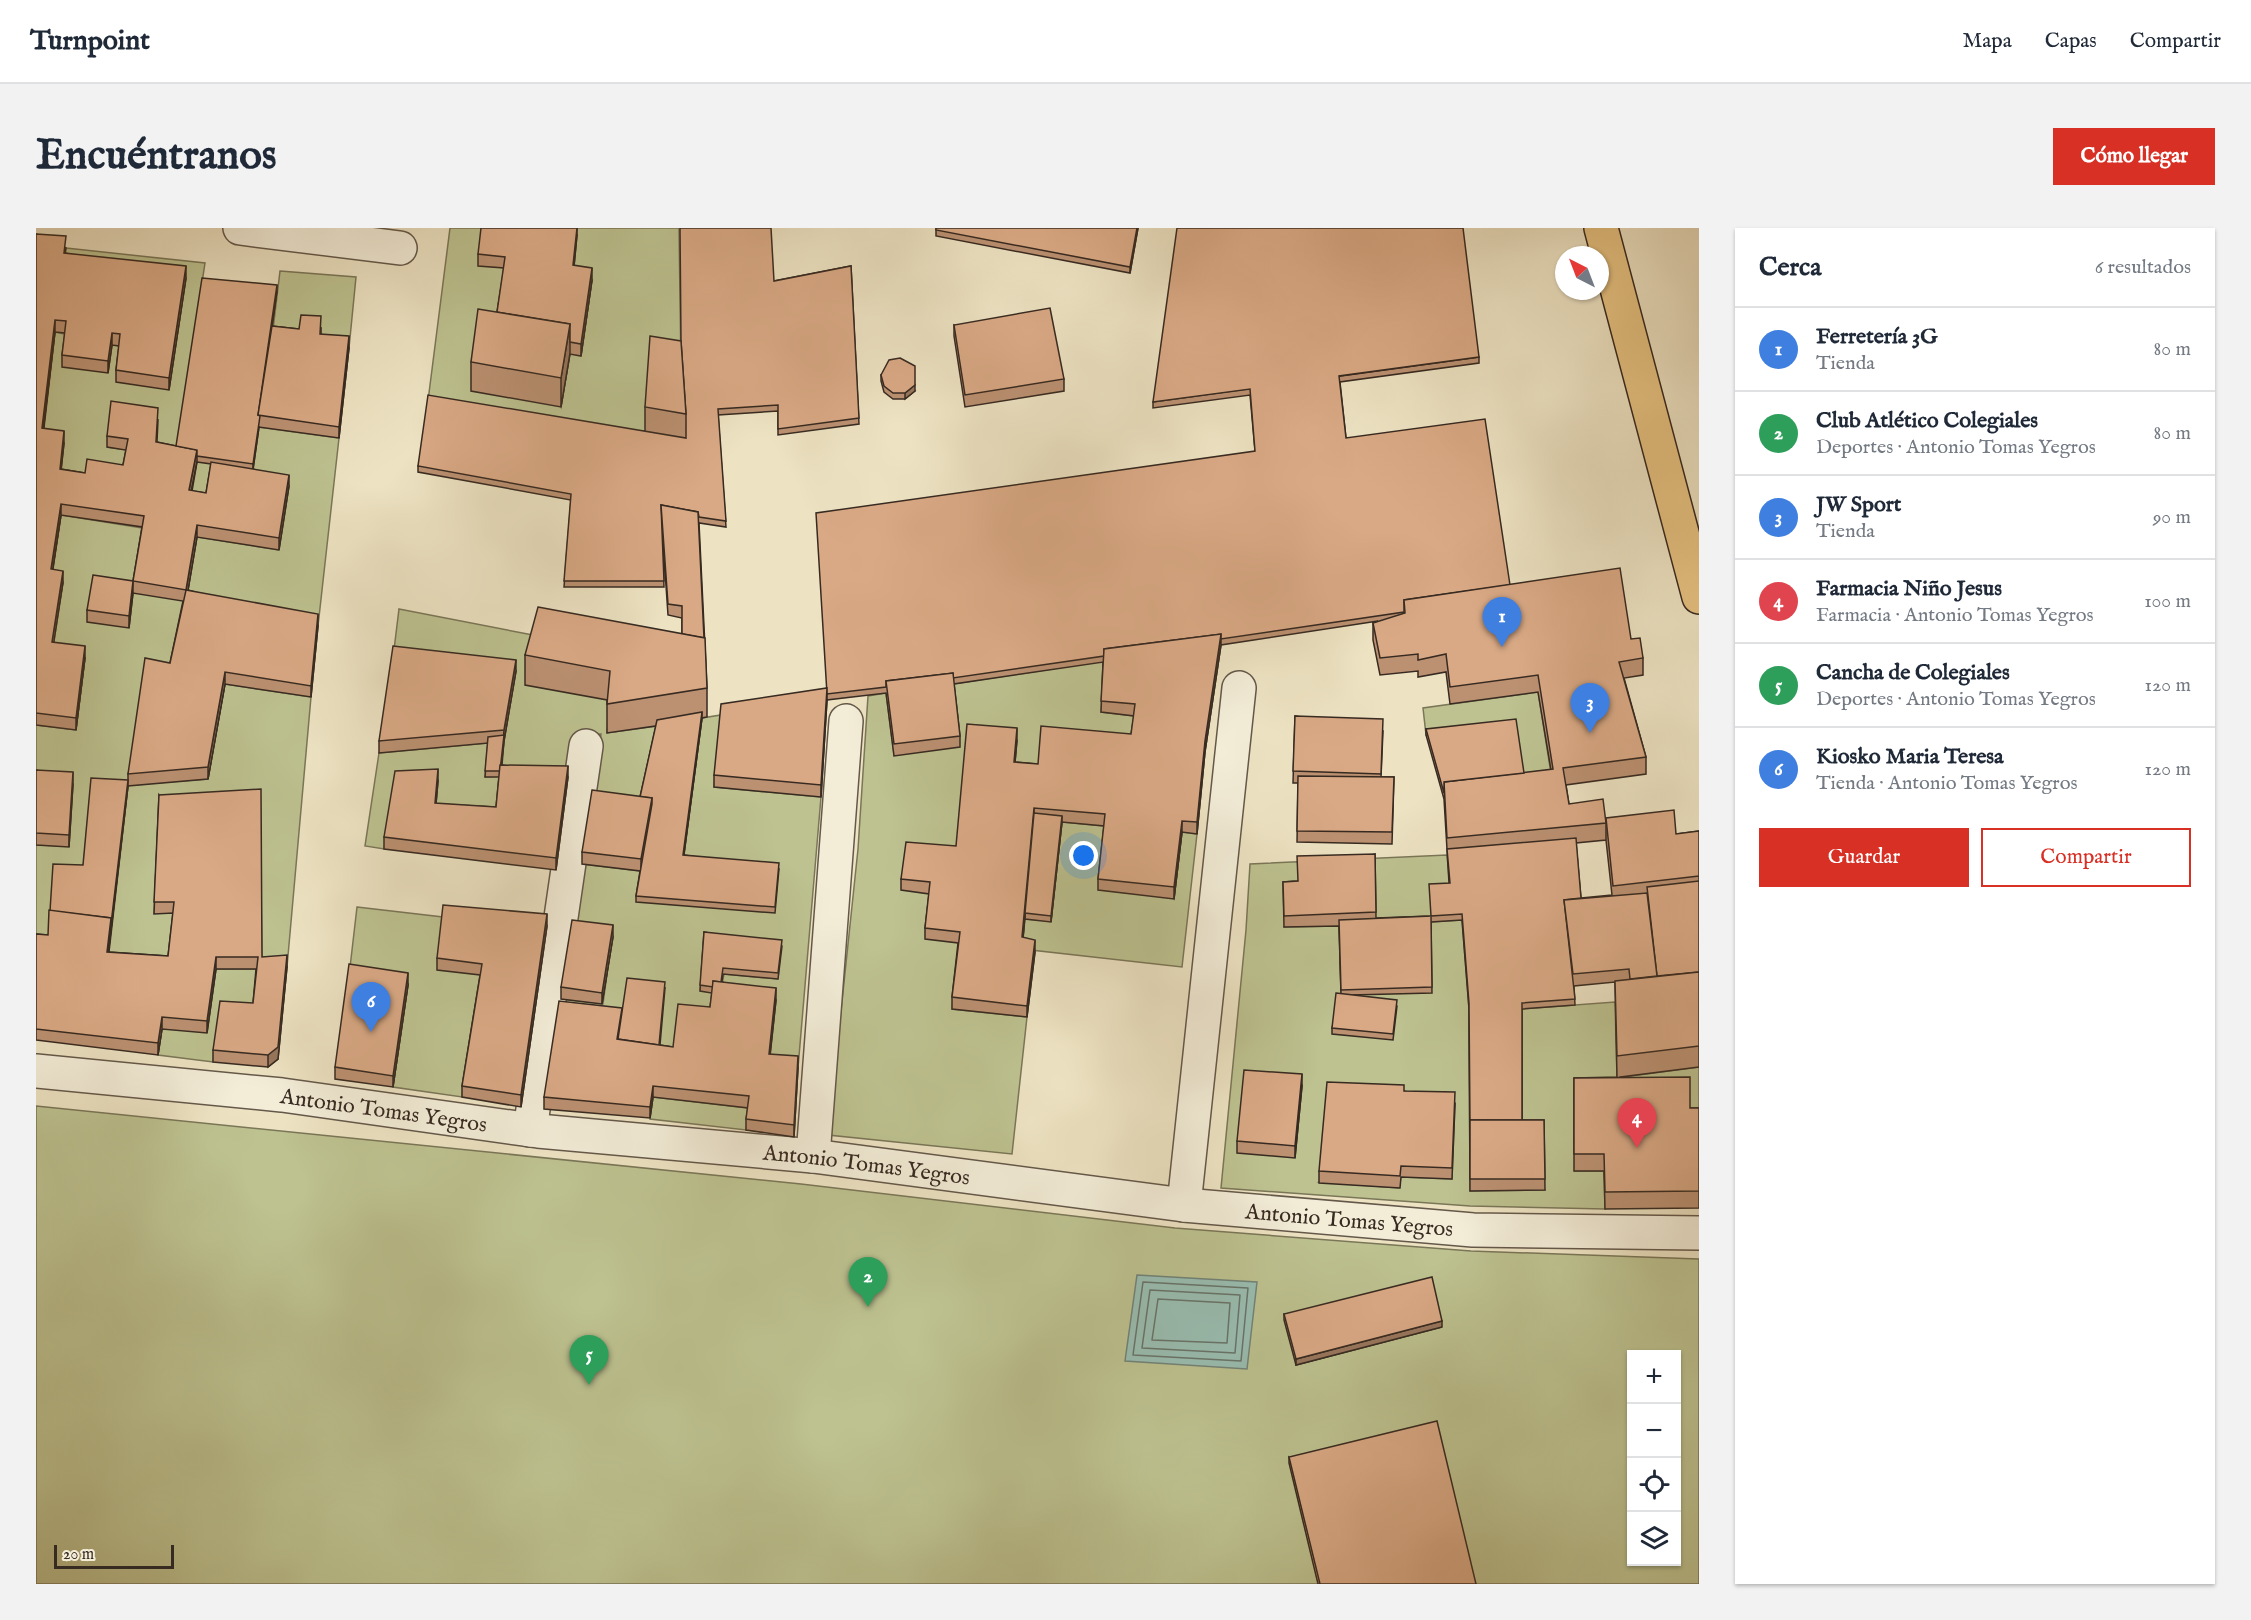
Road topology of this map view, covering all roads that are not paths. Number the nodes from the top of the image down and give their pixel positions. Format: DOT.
graph roads {
  1 [pos="240,228"];
  2 [pos="1601,228"];
  3 [pos="400,248"];
  4 [pos="1699,597"];
  5 [pos="1239,688"];
  6 [pos="846,721"];
  7 [pos="586,746"];
  8 [pos="36,1071"];
  9 [pos="530,1130"];
  10 [pos="813,1156"];
  11 [pos="1184,1205"];
  12 [pos="1699,1233"];
  1 -- 3 [label="street"];
  2 -- 4 [label="main road"];
  5 -- 11 [label="street"];
  6 -- 10 [label="street"];
  7 -- 9 [label="street"];
  8 -- 9 [label="street, Antonio Tomas Yegros"];
  9 -- 10 [label="street, Antonio Tomas Yegros"];
  10 -- 11 [label="street, Antonio Tomas Yegros"];
  11 -- 12 [label="street, Antonio Tomas Yegros"];
}
